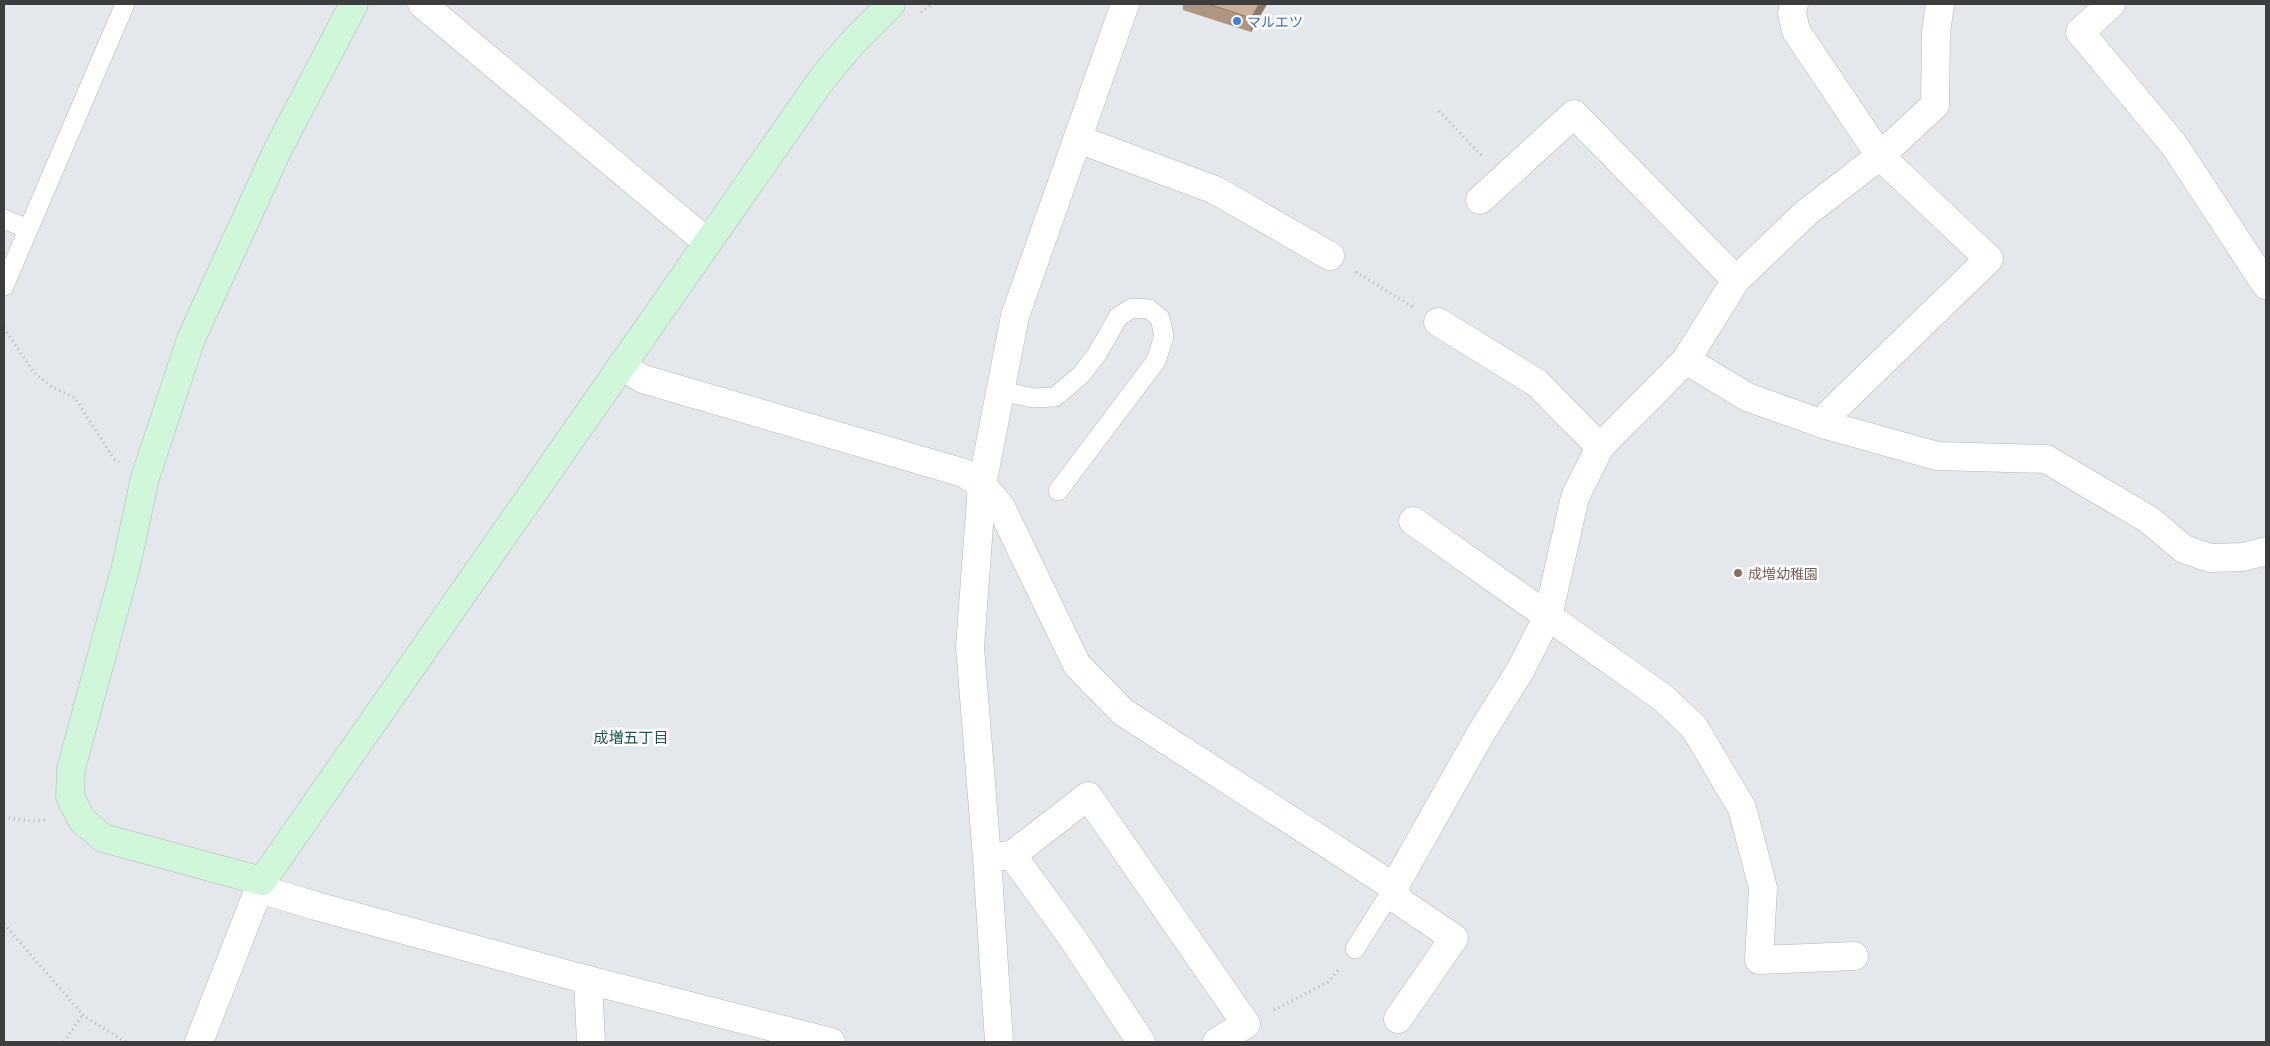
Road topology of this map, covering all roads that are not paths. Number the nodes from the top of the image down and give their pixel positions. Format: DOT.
graph roads {
  1 [pos="125,4"];
  2 [pos="354,4"];
  3 [pos="422,4"];
  4 [pos="891,4"];
  5 [pos="1125,4"];
  6 [pos="1794,4"];
  7 [pos="1940,4"];
  8 [pos="2112,4"];
  9 [pos="1078,139"];
  10 [pos="1880,156"];
  11 [pos="1480,200"];
  12 [pos="4,219"];
  13 [pos="28,229"];
  14 [pos="707,242"];
  15 [pos="1330,256"];
  16 [pos="1736,280"];
  17 [pos="2266,285"];
  18 [pos="4,286"];
  19 [pos="1438,322"];
  20 [pos="1686,360"];
  21 [pos="621,366"];
  22 [pos="1001,391"];
  23 [pos="1826,425"];
  24 [pos="1600,447"];
  25 [pos="982,485"];
  26 [pos="1058,491"];
  27 [pos="1413,521"];
  28 [pos="2266,551"];
  29 [pos="1548,616"];
  30 [pos="1000,857"];
  31 [pos="261,885"];
  32 [pos="1394,887"];
  33 [pos="1355,949"];
  34 [pos="1854,956"];
  35 [pos="588,980"];
  36 [pos="1398,1019"];
  37 [pos="199,1042"];
  38 [pos="591,1042"];
  39 [pos="830,1042"];
  40 [pos="999,1042"];
  41 [pos="1141,1042"];
  42 [pos="1218,1042"];
  1 -- 13 [label="lane"];
  2 -- 31 [label="street"];
  3 -- 14 [label="street"];
  4 -- 14 [label="street"];
  5 -- 9 [label="street"];
  6 -- 10 [label="street"];
  7 -- 10 [label="street"];
  8 -- 17 [label="street"];
  9 -- 15 [label="street"];
  9 -- 22 [label="street"];
  10 -- 16 [label="street"];
  10 -- 23 [label="street"];
  11 -- 16 [label="street"];
  12 -- 13 [label="lane"];
  13 -- 18 [label="lane"];
  14 -- 21 [label="street"];
  16 -- 20 [label="street"];
  19 -- 24 [label="street"];
  20 -- 23 [label="street"];
  20 -- 24 [label="street"];
  21 -- 25 [label="street"];
  21 -- 31 [label="street"];
  22 -- 25 [label="street"];
  22 -- 26 [label="lane"];
  23 -- 28 [label="street"];
  24 -- 29 [label="street"];
  25 -- 30 [label="street"];
  25 -- 32 [label="street"];
  27 -- 29 [label="street"];
  29 -- 32 [label="street"];
  29 -- 34 [label="street"];
  30 -- 40 [label="street"];
  30 -- 41 [label="street"];
  30 -- 42 [label="street"];
  31 -- 35 [label="street"];
  31 -- 37 [label="street"];
  32 -- 33 [label="lane"];
  32 -- 36 [label="street"];
  35 -- 38 [label="street"];
  35 -- 39 [label="street"];
}
